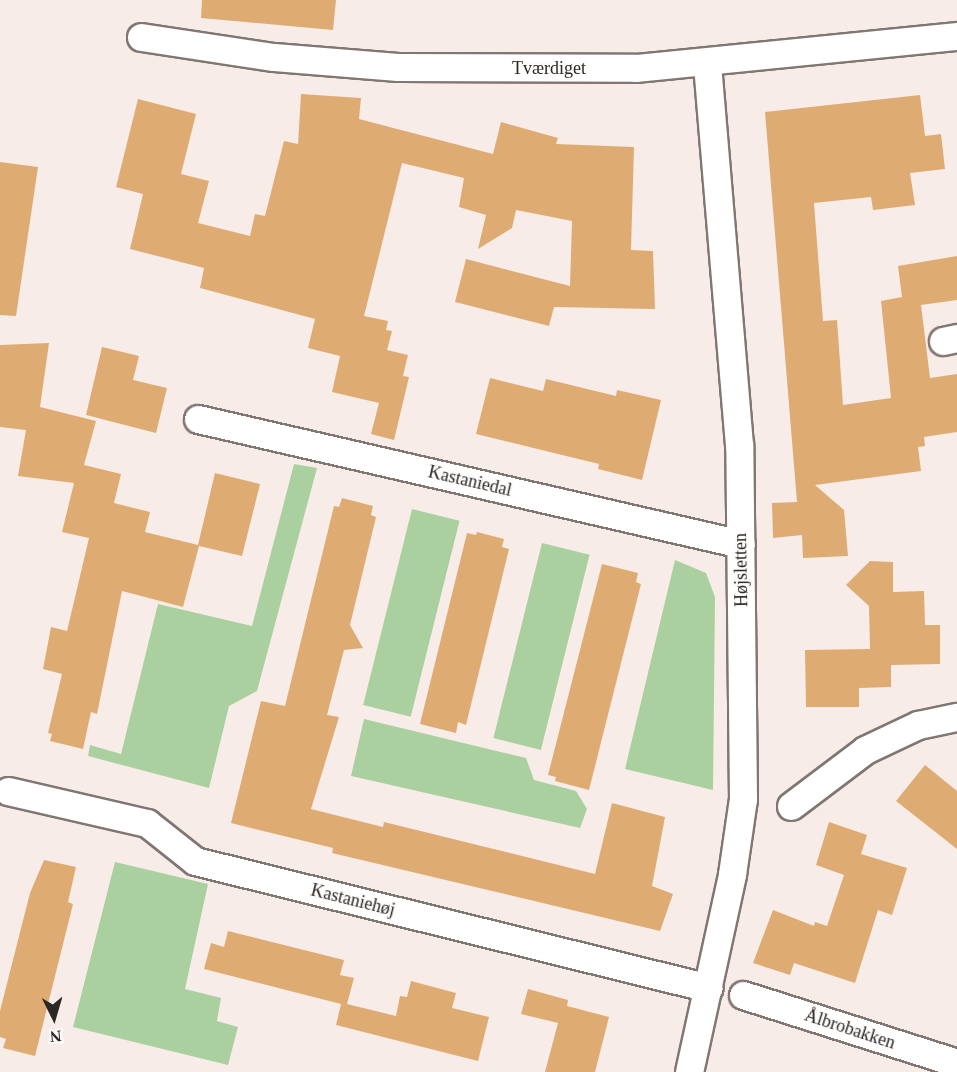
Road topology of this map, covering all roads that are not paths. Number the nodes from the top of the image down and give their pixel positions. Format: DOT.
graph roads {
  1 [pos="957,36"];
  2 [pos="141,37"];
  3 [pos="707,64"];
  4 [pos="198,419"];
  5 [pos="741,544"];
  6 [pos="957,717"];
  7 [pos="8,791"];
  8 [pos="791,806"];
  9 [pos="709,988"];
  10 [pos="743,995"];
  11 [pos="957,1063"];
  12 [pos="689,1072"];
  1 -- 3 [label="street, Tværdiget"];
  2 -- 3 [label="street, Tværdiget"];
  3 -- 5 [label="street, Højsletten"];
  4 -- 5 [label="street, Kastaniedal"];
  5 -- 9 [label="street, Højsletten"];
  6 -- 8 [label="street"];
  7 -- 9 [label="street, Kastaniehøj"];
  9 -- 12 [label="street, Højsletten"];
  10 -- 11 [label="street, Ålbrobakken"];
}
